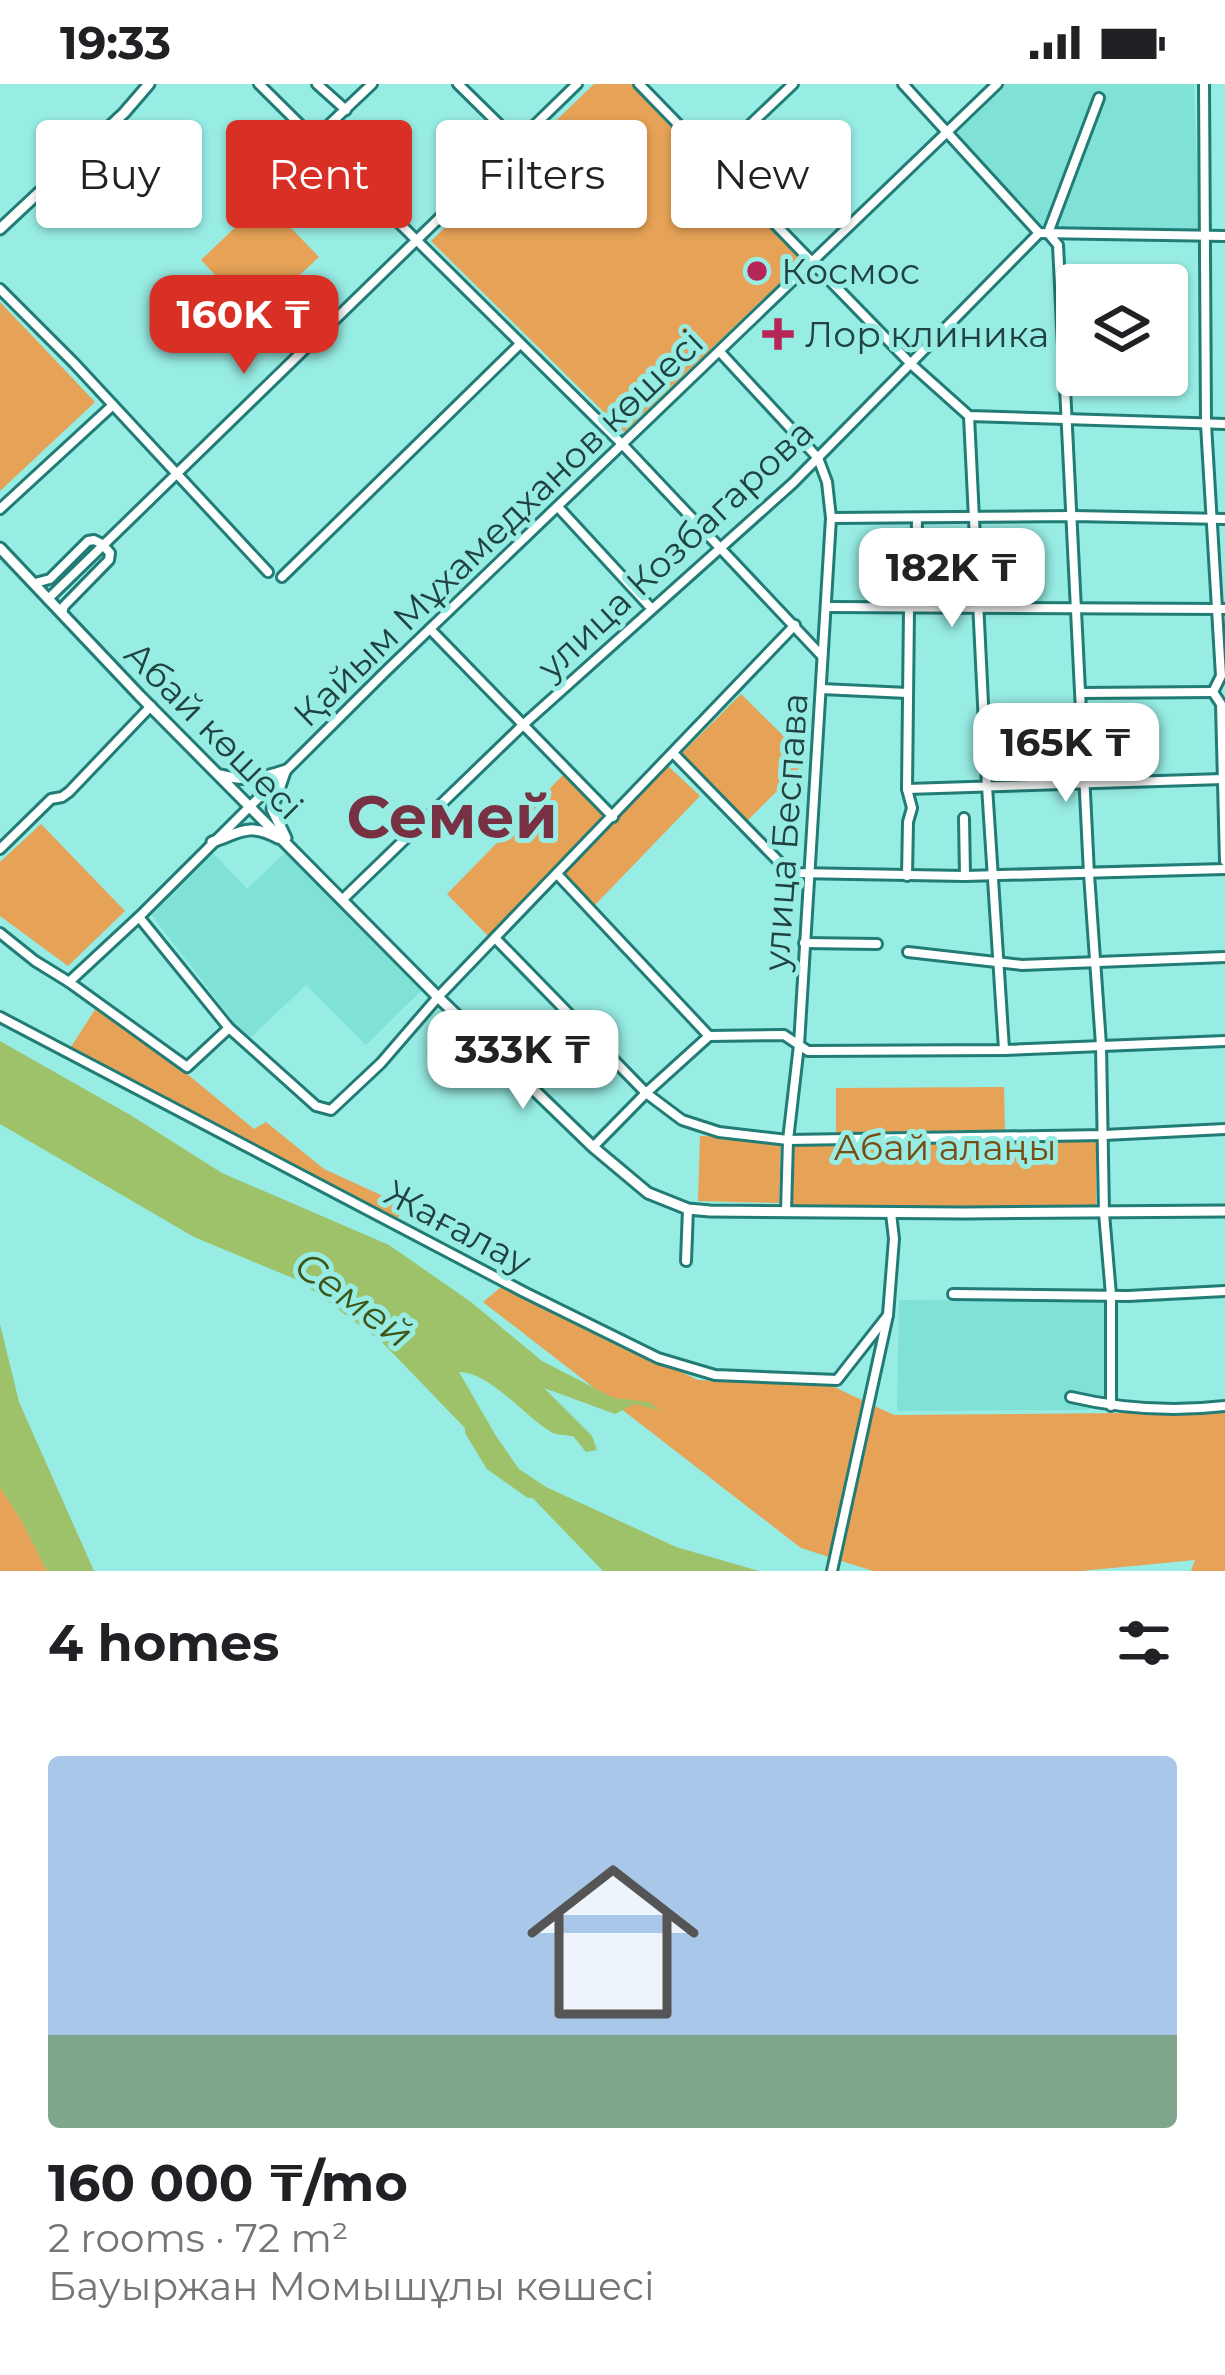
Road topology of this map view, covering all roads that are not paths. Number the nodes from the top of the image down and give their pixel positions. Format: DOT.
graph roads {
  1 [pos="149,84"];
  2 [pos="259,84"];
  3 [pos="317,84"];
  4 [pos="372,84"];
  5 [pos="458,84"];
  6 [pos="577,84"];
  7 [pos="639,84"];
  8 [pos="794,84"];
  9 [pos="903,84"];
  10 [pos="997,84"];
  11 [pos="1204,84"];
  12 [pos="1099,98"];
  13 [pos="346,110"];
  14 [pos="295,120"];
  15 [pos="335,120"];
  16 [pos="495,120"];
  17 [pos="540,120"];
  18 [pos="674,120"];
  19 [pos="756,120"];
  20 [pos="947,132"];
  21 [pos="436,223"];
  22 [pos="403,228"];
  23 [pos="777,228"];
  24 [pos="0,229"];
  25 [pos="1044,233"];
  26 [pos="1207,236"];
  27 [pos="1225,236"];
  28 [pos="417,242"];
  29 [pos="811,264"];
  30 [pos="1059,264"];
  31 [pos="0,289"];
  32 [pos="519,345"];
  33 [pos="720,352"];
  34 [pos="911,365"];
  35 [pos="1066,396"];
  36 [pos="113,405"];
  37 [pos="970,416"];
  38 [pos="1067,418"];
  39 [pos="1206,424"];
  40 [pos="1225,424"];
  41 [pos="622,446"];
  42 [pos="818,458"];
  43 [pos="177,472"];
  44 [pos="558,507"];
  45 [pos="0,509"];
  46 [pos="1072,516"];
  47 [pos="831,518"];
  48 [pos="917,518"];
  49 [pos="975,518"];
  50 [pos="1211,518"];
  51 [pos="1225,519"];
  52 [pos="102,544"];
  53 [pos="0,548"];
  54 [pos="722,548"];
  55 [pos="268,572"];
  56 [pos="282,578"];
  57 [pos="34,583"];
  58 [pos="48,599"];
  59 [pos="827,607"];
  60 [pos="651,608"];
  61 [pos="979,608"];
  62 [pos="1077,608"];
  63 [pos="909,609"];
  64 [pos="1221,609"];
  65 [pos="62,614"];
  66 [pos="795,625"];
  67 [pos="430,628"];
  68 [pos="824,657"];
  69 [pos="820,689"];
  70 [pos="1213,692"];
  71 [pos="908,693"];
  72 [pos="1081,693"];
  73 [pos="151,706"];
  74 [pos="524,724"];
  75 [pos="673,753"];
  76 [pos="285,771"];
  77 [pos="218,774"];
  78 [pos="1223,779"];
  79 [pos="1084,782"];
  80 [pos="987,786"];
  81 [pos="907,789"];
  82 [pos="251,806"];
  83 [pos="613,817"];
  84 [pos="964,818"];
  85 [pos="212,842"];
  86 [pos="288,843"];
  87 [pos="0,849"];
  88 [pos="1225,865"];
  89 [pos="557,874"];
  90 [pos="994,874"];
  91 [pos="1089,874"];
  92 [pos="809,875"];
  93 [pos="907,876"];
  94 [pos="965,876"];
  95 [pos="343,899"];
  96 [pos="139,917"];
  97 [pos="0,933"];
  98 [pos="495,938"];
  99 [pos="804,943"];
  100 [pos="877,944"];
  101 [pos="908,952"];
  102 [pos="1225,957"];
  103 [pos="997,962"];
  104 [pos="1094,964"];
  105 [pos="69,982"];
  106 [pos="438,997"];
  107 [pos="0,1017"];
  108 [pos="229,1028"];
  109 [pos="709,1036"];
  110 [pos="1225,1041"];
  111 [pos="800,1045"];
  112 [pos="1101,1046"];
  113 [pos="1004,1050"];
  114 [pos="646,1093"];
  115 [pos="1225,1129"];
  116 [pos="1104,1135"];
  117 [pos="788,1140"];
  118 [pos="593,1147"];
  119 [pos="688,1209"];
  120 [pos="1225,1210"];
  121 [pos="786,1212"];
  122 [pos="891,1213"];
  123 [pos="1104,1213"];
  124 [pos="686,1261"];
  125 [pos="1225,1291"];
  126 [pos="953,1294"];
  127 [pos="1111,1295"];
  128 [pos="888,1315"];
  129 [pos="1071,1397"];
  130 [pos="1111,1406"];
  131 [pos="1225,1406"];
  132 [pos="832,1571"];
  1 -- 24 [label="main road"];
  2 -- 14 [label="street"];
  3 -- 13 [label="street"];
  4 -- 13 [label="street"];
  5 -- 16 [label="street"];
  6 -- 17 [label="street"];
  7 -- 18 [label="street"];
  8 -- 19 [label="street"];
  9 -- 20 [label="street"];
  10 -- 20 [label="street, Қайым Мұхамедханов көшесі"];
  11 -- 26 [label="street"];
  12 -- 25 [label="street, улица Козбагарова"];
  13 -- 15 [label="street"];
  20 -- 25 [label="street"];
  20 -- 29 [label="street, Қайым Мұхамедханов көшесі"];
  21 -- 28 [label="street"];
  22 -- 28 [label="street"];
  23 -- 29 [label="street"];
  25 -- 26 [label="street"];
  25 -- 30 [label="street"];
  25 -- 34 [label="street, улица Козбагарова"];
  26 -- 27 [label="street"];
  26 -- 39 [label="street"];
  28 -- 32 [label="street"];
  28 -- 43 [label="street"];
  29 -- 33 [label="street, Қайым Мұхамедханов көшесі"];
  29 -- 34 [label="street"];
  31 -- 36 [label="street"];
  32 -- 41 [label="street"];
  32 -- 56 [label="street"];
  33 -- 41 [label="street, Қайым Мұхамедханов көшесі"];
  33 -- 42 [label="street"];
  34 -- 37 [label="street"];
  34 -- 42 [label="street, улица Козбагарова"];
  35 -- 38 [label="street"];
  36 -- 43 [label="street"];
  36 -- 45 [label="street"];
  37 -- 38 [label="street"];
  37 -- 49 [label="street"];
  38 -- 39 [label="street"];
  38 -- 46 [label="street"];
  39 -- 40 [label="street"];
  39 -- 50 [label="street"];
  41 -- 44 [label="street, Қайым Мұхамедханов көшесі"];
  41 -- 54 [label="street"];
  42 -- 47 [label="street, улица Беспава"];
  42 -- 54 [label="street, улица Козбагарова"];
  43 -- 52 [label="street"];
  43 -- 55 [label="street"];
  44 -- 60 [label="street"];
  44 -- 67 [label="street, Қайым Мұхамедханов көшесі"];
  46 -- 49 [label="street"];
  46 -- 50 [label="street"];
  46 -- 62 [label="street"];
  47 -- 48 [label="street"];
  47 -- 59 [label="street, улица Беспава"];
  48 -- 49 [label="street"];
  48 -- 63 [label="street"];
  49 -- 61 [label="street"];
  50 -- 51 [label="street"];
  50 -- 64 [label="street"];
  52 -- 57 [label="street"];
  52 -- 58 [label="street"];
  52 -- 65 [label="street"];
  53 -- 57 [label="main road, Абай көшесі"];
  54 -- 60 [label="street, улица Козбагарова"];
  54 -- 66 [label="street"];
  57 -- 58 [label="main road, Абай көшесі"];
  58 -- 65 [label="main road, Абай көшесі"];
  59 -- 63 [label="street"];
  59 -- 68 [label="street, улица Беспава"];
  60 -- 74 [label="street, улица Козбагарова"];
  61 -- 62 [label="street"];
  61 -- 63 [label="street"];
  61 -- 80 [label="street"];
  62 -- 64 [label="street"];
  62 -- 72 [label="street"];
  63 -- 71 [label="street"];
  64 -- 70 [label="street"];
  65 -- 73 [label="main road, Абай көшесі"];
  66 -- 68 [label="street"];
  66 -- 75 [label="street"];
  67 -- 74 [label="street"];
  67 -- 76 [label="street, Қайым Мұхамедханов көшесі"];
  68 -- 69 [label="street, улица Беспава"];
  69 -- 71 [label="street"];
  69 -- 92 [label="street, улица Беспава"];
  70 -- 72 [label="street"];
  70 -- 78 [label="street"];
  71 -- 81 [label="street"];
  72 -- 79 [label="street"];
  73 -- 77 [label="main road, Абай көшесі"];
  73 -- 87 [label="street"];
  74 -- 83 [label="street"];
  74 -- 95 [label="street, улица Козбагарова"];
  75 -- 83 [label="street"];
  75 -- 92 [label="street"];
  76 -- 77 [label="main road"];
  76 -- 82 [label="street, Қайым Мұхамедханов көшесі"];
  76 -- 86 [label="main road"];
  77 -- 82 [label="main road, Абай көшесі"];
  78 -- 79 [label="street"];
  78 -- 88 [label="street"];
  79 -- 80 [label="street"];
  79 -- 91 [label="street"];
  80 -- 81 [label="street"];
  80 -- 90 [label="street"];
  81 -- 93 [label="street"];
  82 -- 85 [label="street, Қайым Мұхамедханов көшесі"];
  82 -- 86 [label="main road, Абай көшесі"];
  83 -- 89 [label="street"];
  84 -- 94 [label="street"];
  85 -- 86 [label="main road"];
  85 -- 96 [label="street, Қайым Мұхамедханов көшесі"];
  86 -- 95 [label="main road, Абай көшесі"];
  88 -- 91 [label="street"];
  89 -- 98 [label="street"];
  89 -- 109 [label="street"];
  90 -- 91 [label="street"];
  90 -- 94 [label="street"];
  90 -- 103 [label="street"];
  91 -- 104 [label="street"];
  92 -- 93 [label="street"];
  92 -- 99 [label="street, улица Беспава"];
  93 -- 94 [label="street"];
  95 -- 106 [label="main road, Абай көшесі"];
  96 -- 105 [label="street, Қайым Мұхамедханов көшесі"];
  96 -- 108 [label="street"];
  97 -- 105 [label="street"];
  98 -- 106 [label="street"];
  98 -- 114 [label="street"];
  99 -- 100 [label="street"];
  99 -- 111 [label="street, улица Беспава"];
  101 -- 103 [label="street"];
  102 -- 104 [label="street"];
  103 -- 104 [label="street"];
  103 -- 113 [label="street"];
  104 -- 112 [label="street"];
  105 -- 108 [label="street"];
  106 -- 108 [label="street"];
  106 -- 118 [label="main road, Абай көшесі"];
  107 -- 128 [label="street, Жағалау"];
  109 -- 111 [label="street"];
  109 -- 114 [label="street"];
  110 -- 112 [label="street"];
  111 -- 113 [label="street"];
  111 -- 117 [label="street, улица Беспава"];
  112 -- 113 [label="street"];
  112 -- 116 [label="street"];
  114 -- 117 [label="street"];
  114 -- 118 [label="street"];
  115 -- 116 [label="street"];
  116 -- 117 [label="street"];
  116 -- 123 [label="street"];
  117 -- 121 [label="street, улица Беспава"];
  118 -- 119 [label="main road, Абай көшесі"];
  119 -- 121 [label="main road, Абай көшесі"];
  119 -- 124 [label="street"];
  120 -- 123 [label="main road, Абай көшесі"];
  121 -- 122 [label="main road, Абай көшесі"];
  122 -- 123 [label="main road, Абай көшесі"];
  122 -- 128 [label="street"];
  123 -- 127 [label="street"];
  125 -- 127 [label="street"];
  126 -- 127 [label="street"];
  127 -- 130 [label="street"];
  128 -- 132 [label="street"];
  129 -- 130 [label="street"];
  130 -- 131 [label="street"];
}
